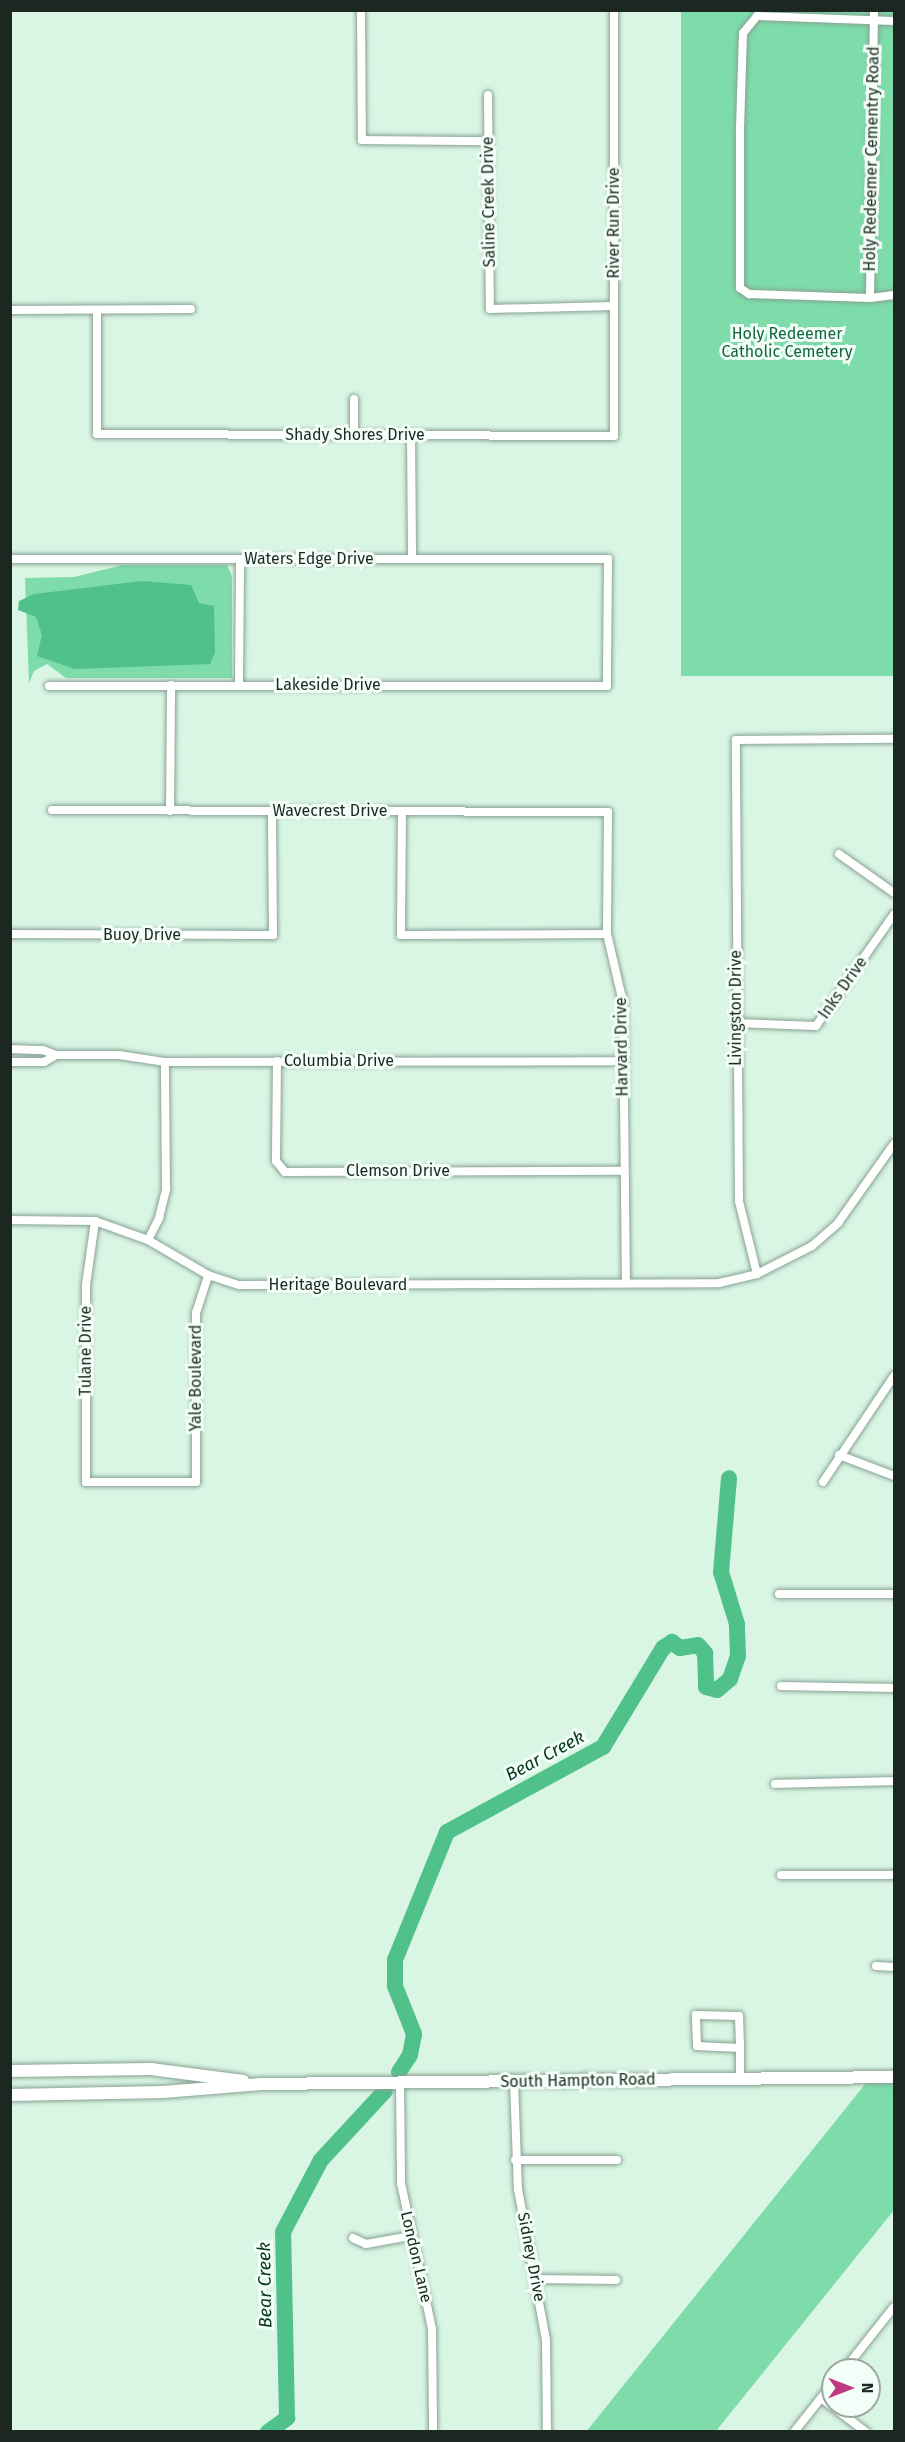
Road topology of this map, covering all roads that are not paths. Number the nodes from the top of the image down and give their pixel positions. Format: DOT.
graph roads {
  1 [pos="361,10"];
  2 [pos="614,10"];
  3 [pos="874,15"];
  4 [pos="894,21"];
  5 [pos="488,95"];
  6 [pos="488,141"];
  7 [pos="894,295"];
  8 [pos="870,298"];
  9 [pos="614,306"];
  10 [pos="191,309"];
  11 [pos="10,310"];
  12 [pos="97,310"];
  13 [pos="354,399"];
  14 [pos="354,435"];
  15 [pos="411,435"];
  16 [pos="614,436"];
  17 [pos="10,559"];
  18 [pos="240,559"];
  19 [pos="412,559"];
  20 [pos="239,684"];
  21 [pos="171,685"];
  22 [pos="49,686"];
  23 [pos="607,686"];
  24 [pos="894,740"];
  25 [pos="52,810"];
  26 [pos="170,811"];
  27 [pos="272,811"];
  28 [pos="402,811"];
  29 [pos="608,812"];
  30 [pos="839,854"];
  31 [pos="894,892"];
  32 [pos="894,914"];
  33 [pos="10,934"];
  34 [pos="607,934"];
  35 [pos="736,1023"];
  36 [pos="10,1049"];
  37 [pos="56,1055"];
  38 [pos="277,1061"];
  39 [pos="623,1061"];
  40 [pos="10,1062"];
  41 [pos="165,1062"];
  42 [pos="894,1144"];
  43 [pos="624,1171"];
  44 [pos="10,1220"];
  45 [pos="95,1221"];
  46 [pos="148,1240"];
  47 [pos="757,1274"];
  48 [pos="208,1275"];
  49 [pos="626,1283"];
  50 [pos="894,1376"];
  51 [pos="839,1455"];
  52 [pos="894,1476"];
  53 [pos="196,1482"];
  54 [pos="823,1482"];
  55 [pos="779,1594"];
  56 [pos="894,1594"];
  57 [pos="781,1686"];
  58 [pos="894,1688"];
  59 [pos="894,1781"];
  60 [pos="775,1784"];
  61 [pos="781,1875"];
  62 [pos="894,1875"];
  63 [pos="876,1966"];
  64 [pos="894,1967"];
  65 [pos="740,2048"];
  66 [pos="10,2071"];
  67 [pos="894,2077"];
  68 [pos="740,2079"];
  69 [pos="514,2082"];
  70 [pos="400,2083"];
  71 [pos="262,2084"];
  72 [pos="10,2095"];
  73 [pos="516,2160"];
  74 [pos="617,2160"];
  75 [pos="411,2236"];
  76 [pos="353,2238"];
  77 [pos="537,2279"];
  78 [pos="616,2280"];
  79 [pos="893,2312"];
  80 [pos="854,2358"];
  81 [pos="821,2398"];
  82 [pos="847,2418"];
  83 [pos="433,2432"];
  84 [pos="547,2432"];
  85 [pos="794,2432"];
  86 [pos="866,2432"];
  1 -- 6 [label="street"];
  2 -- 9 [label="street, River Run Drive"];
  3 -- 4 [label="street"];
  3 -- 8 [label="street, Holy Redeemer Cementry Road"];
  3 -- 8 [label="street"];
  5 -- 6 [label="street, Saline Creek Drive"];
  6 -- 9 [label="street, Saline Creek Drive"];
  7 -- 8 [label="street"];
  9 -- 16 [label="street, River Run Drive"];
  10 -- 12 [label="street"];
  11 -- 12 [label="street"];
  12 -- 14 [label="street, Shady Shores Drive"];
  13 -- 14 [label="street"];
  14 -- 15 [label="street, Shady Shores Drive"];
  15 -- 16 [label="street, Shady Shores Drive"];
  15 -- 19 [label="street"];
  17 -- 18 [label="street, Waters Edge Drive"];
  18 -- 19 [label="street, Waters Edge Drive"];
  18 -- 20 [label="street"];
  19 -- 23 [label="street, Waters Edge Drive"];
  20 -- 21 [label="street, Lakeside Drive"];
  20 -- 23 [label="street, Lakeside Drive"];
  21 -- 22 [label="street, Lakeside Drive"];
  21 -- 26 [label="street"];
  24 -- 35 [label="street, Livingston Drive"];
  25 -- 26 [label="street, Wavecrest Drive"];
  26 -- 27 [label="street, Wavecrest Drive"];
  27 -- 28 [label="street, Wavecrest Drive"];
  27 -- 33 [label="street, Buoy Drive"];
  28 -- 29 [label="street, Wavecrest Drive"];
  28 -- 34 [label="street"];
  29 -- 34 [label="street, Harvard Drive"];
  30 -- 31 [label="street"];
  32 -- 35 [label="street, Inks Drive"];
  34 -- 39 [label="street, Harvard Drive"];
  35 -- 47 [label="street, Livingston Drive"];
  36 -- 37 [label="street, Columbia Drive"];
  37 -- 40 [label="street, Columbia Drive"];
  37 -- 41 [label="street, Columbia Drive"];
  38 -- 39 [label="street, Columbia Drive"];
  38 -- 41 [label="street, Columbia Drive"];
  38 -- 43 [label="street, Clemson Drive"];
  39 -- 43 [label="street, Harvard Drive"];
  41 -- 46 [label="street"];
  42 -- 47 [label="street, Heritage Boulevard"];
  43 -- 49 [label="street, Harvard Drive"];
  44 -- 45 [label="street, Heritage Boulevard"];
  45 -- 46 [label="street, Heritage Boulevard"];
  45 -- 53 [label="street, Tulane Drive"];
  46 -- 48 [label="street, Heritage Boulevard"];
  47 -- 49 [label="street, Heritage Boulevard"];
  48 -- 49 [label="street, Heritage Boulevard"];
  48 -- 53 [label="street, Yale Boulevard"];
  50 -- 51 [label="street"];
  51 -- 52 [label="street"];
  51 -- 54 [label="street"];
  55 -- 56 [label="street"];
  57 -- 58 [label="street"];
  59 -- 60 [label="street"];
  61 -- 62 [label="street"];
  63 -- 64 [label="street"];
  65 -- 65 [label="street"];
  65 -- 68 [label="street"];
  66 -- 71 [label="main road, South Hampton Road"];
  67 -- 68 [label="main road, South Hampton Road"];
  68 -- 69 [label="main road, South Hampton Road"];
  69 -- 70 [label="main road, South Hampton Road"];
  69 -- 73 [label="street, Sidney Drive"];
  70 -- 71 [label="main road, South Hampton Road"];
  70 -- 75 [label="street, London Lane"];
  71 -- 72 [label="main road, South Hampton Road"];
  73 -- 74 [label="street"];
  73 -- 77 [label="street, Sidney Drive"];
  75 -- 76 [label="street"];
  75 -- 83 [label="street, London Lane"];
  77 -- 78 [label="street"];
  77 -- 84 [label="street, Sidney Drive"];
  79 -- 80 [label="street"];
  81 -- 85 [label="street"];
  82 -- 86 [label="street"];
}
